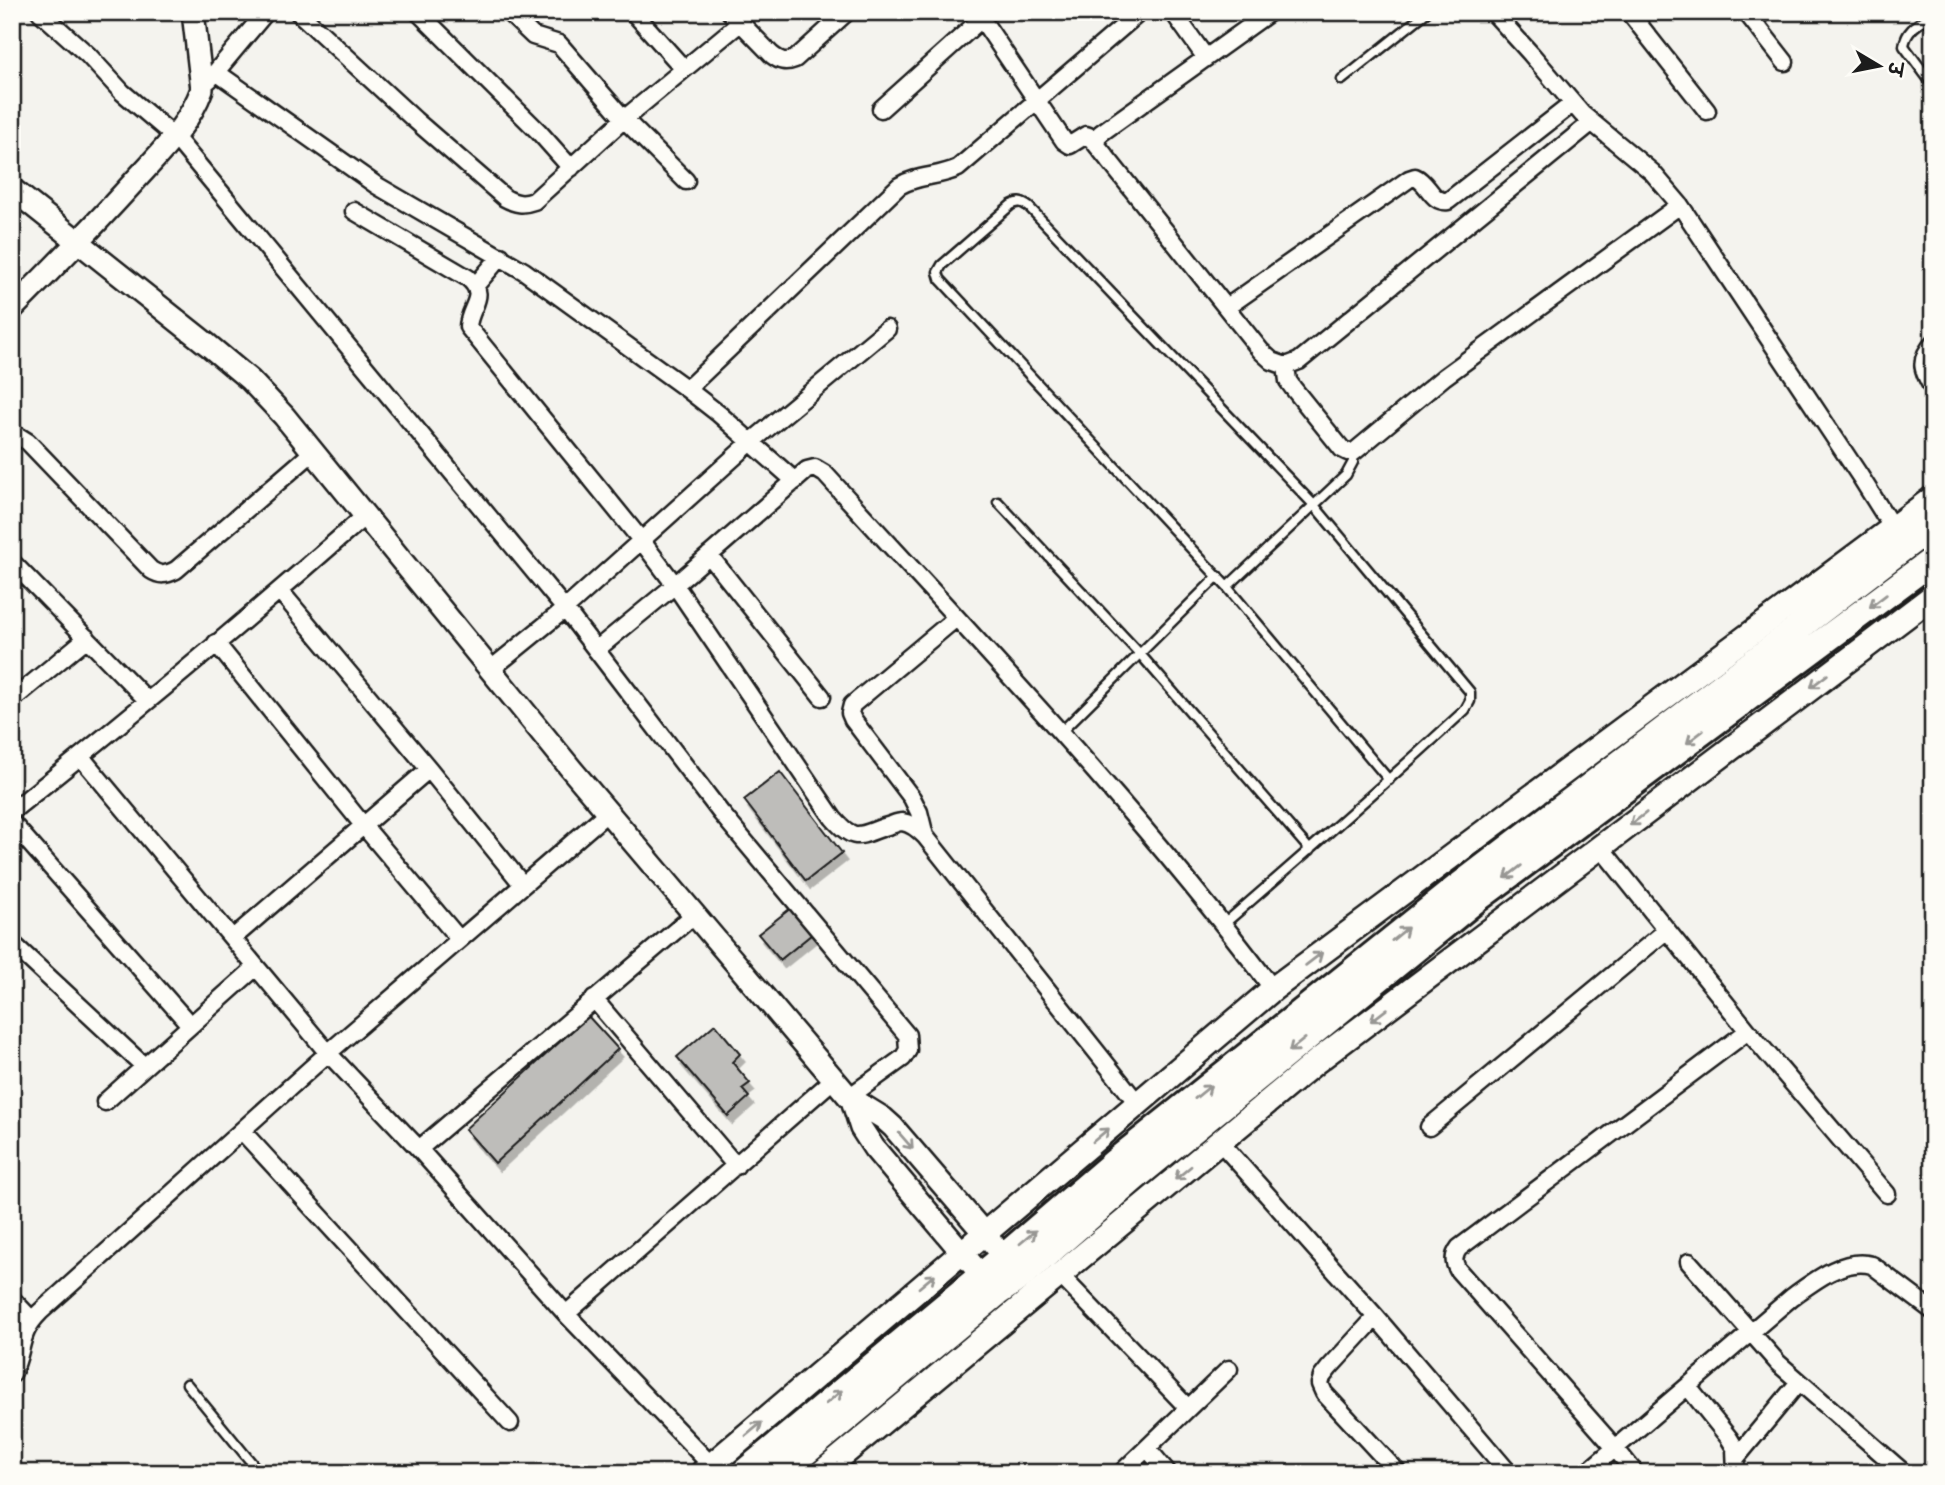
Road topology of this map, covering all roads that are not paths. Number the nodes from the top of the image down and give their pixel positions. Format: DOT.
graph roads {
  1 [pos="40,12"];
  2 [pos="193,12"];
  3 [pos="266,12"];
  4 [pos="298,12"];
  5 [pos="418,12"];
  6 [pos="509,12"];
  7 [pos="633,12"];
  8 [pos="847,12"];
  9 [pos="1140,12"];
  10 [pos="1173,12"];
  11 [pos="1270,12"];
  12 [pos="1427,12"];
  13 [pos="1493,12"];
  14 [pos="1629,12"];
  15 [pos="982,14"];
  16 [pos="1751,14"];
  17 [pos="1933,14"];
  18 [pos="735,17"];
  19 [pos="1206,58"];
  20 [pos="1786,62"];
  21 [pos="684,69"];
  22 [pos="216,72"];
  23 [pos="1342,80"];
  24 [pos="1933,85"];
  25 [pos="201,89"];
  26 [pos="1036,99"];
  27 [pos="1572,104"];
  28 [pos="881,109"];
  29 [pos="1706,111"];
  30 [pos="624,119"];
  31 [pos="1591,122"];
  32 [pos="175,137"];
  33 [pos="1095,144"];
  34 [pos="571,167"];
  35 [pos="686,181"];
  36 [pos="12,189"];
  37 [pos="1680,205"];
  38 [pos="354,211"];
  39 [pos="79,242"];
  40 [pos="501,256"];
  41 [pos="476,285"];
  42 [pos="1227,307"];
  43 [pos="12,309"];
  44 [pos="887,328"];
  45 [pos="1933,338"];
  46 [pos="1286,366"];
  47 [pos="687,388"];
  48 [pos="1933,396"];
  49 [pos="12,436"];
  50 [pos="751,442"];
  51 [pos="313,452"];
  52 [pos="1354,452"];
  53 [pos="795,481"];
  54 [pos="1933,498"];
  55 [pos="998,502"];
  56 [pos="1313,504"];
  57 [pos="365,516"];
  58 [pos="1933,525"];
  59 [pos="1892,527"];
  60 [pos="640,540"];
  61 [pos="709,555"];
  62 [pos="1933,560"];
  63 [pos="12,562"];
  64 [pos="1218,576"];
  65 [pos="675,585"];
  66 [pos="1227,587"];
  67 [pos="279,591"];
  68 [pos="1933,596"];
  69 [pos="565,609"];
  70 [pos="956,618"];
  71 [pos="87,638"];
  72 [pos="216,643"];
  73 [pos="596,650"];
  74 [pos="1140,654"];
  75 [pos="490,670"];
  76 [pos="822,696"];
  77 [pos="12,700"];
  78 [pos="147,700"];
  79 [pos="1060,733"];
  80 [pos="80,757"];
  81 [pos="429,769"];
  82 [pos="1389,780"];
  83 [pos="12,811"];
  84 [pos="608,811"];
  85 [pos="12,823"];
  86 [pos="363,825"];
  87 [pos="926,836"];
  88 [pos="1601,848"];
  89 [pos="1310,850"];
  90 [pos="522,884"];
  91 [pos="695,914"];
  92 [pos="1224,924"];
  93 [pos="1667,930"];
  94 [pos="233,938"];
  95 [pos="459,939"];
  96 [pos="12,943"];
  97 [pos="256,967"];
  98 [pos="1273,989"];
  99 [pos="594,999"];
  100 [pos="190,1025"];
  101 [pos="1748,1031"];
  102 [pos="328,1053"];
  103 [pos="144,1066"];
  104 [pos="834,1079"];
  105 [pos="850,1098"];
  106 [pos="105,1102"];
  107 [pos="1138,1104"];
  108 [pos="1429,1128"];
  109 [pos="242,1131"];
  110 [pos="1220,1142"];
  111 [pos="419,1149"];
  112 [pos="736,1166"];
  113 [pos="1887,1194"];
  114 [pos="984,1233"];
  115 [pos="961,1252"];
  116 [pos="1689,1262"];
  117 [pos="1060,1275"];
  118 [pos="1021,1276"];
  119 [pos="997,1294"];
  120 [pos="12,1298"];
  121 [pos="1933,1311"];
  122 [pos="566,1314"];
  123 [pos="1376,1317"];
  124 [pos="32,1320"];
  125 [pos="1752,1332"];
  126 [pos="1228,1369"];
  127 [pos="12,1374"];
  128 [pos="1799,1382"];
  129 [pos="187,1384"];
  130 [pos="1688,1387"];
  131 [pos="1188,1408"];
  132 [pos="510,1423"];
  133 [pos="1147,1448"];
  134 [pos="1616,1449"];
  135 [pos="1736,1465"];
  136 [pos="706,1469"];
  137 [pos="260,1473"];
  138 [pos="744,1473"];
  139 [pos="780,1473"];
  140 [pos="821,1473"];
  141 [pos="1121,1473"];
  142 [pos="1168,1473"];
  143 [pos="1398,1473"];
  144 [pos="1508,1473"];
  145 [pos="1586,1473"];
  146 [pos="1635,1473"];
  147 [pos="1904,1473"];
  1 -- 32 [label="street"];
  2 -- 25 [label="street"];
  3 -- 22 [label="street"];
  4 -- 34 [label="street"];
  5 -- 34 [label="street"];
  6 -- 30 [label="street"];
  7 -- 21 [label="street"];
  8 -- 18 [label="street"];
  9 -- 26 [label="street"];
  10 -- 19 [label="street"];
  11 -- 19 [label="street"];
  12 -- 23 [label="lane"];
  13 -- 27 [label="street"];
  14 -- 29 [label="street"];
  15 -- 26 [label="street"];
  15 -- 28 [label="street"];
  16 -- 20 [label="street"];
  17 -- 24 [label="lane"];
  18 -- 21 [label="street"];
  19 -- 33 [label="street"];
  21 -- 30 [label="street"];
  22 -- 25 [label="street"];
  22 -- 40 [label="street"];
  25 -- 32 [label="street"];
  26 -- 33 [label="street"];
  26 -- 47 [label="street"];
  27 -- 31 [label="street"];
  27 -- 42 [label="street"];
  30 -- 34 [label="street"];
  30 -- 35 [label="street"];
  31 -- 37 [label="street"];
  31 -- 46 [label="street"];
  32 -- 39 [label="street"];
  32 -- 69 [label="street"];
  33 -- 42 [label="street"];
  36 -- 39 [label="street"];
  37 -- 52 [label="street"];
  37 -- 59 [label="street"];
  38 -- 41 [label="street"];
  39 -- 43 [label="street"];
  39 -- 51 [label="street"];
  40 -- 41 [label="street"];
  40 -- 47 [label="street"];
  41 -- 60 [label="street"];
  42 -- 46 [label="street"];
  44 -- 50 [label="street"];
  45 -- 48 [label="lane"];
  46 -- 52 [label="street"];
  47 -- 50 [label="street"];
  49 -- 51 [label="street"];
  50 -- 53 [label="street"];
  50 -- 60 [label="street"];
  51 -- 57 [label="street"];
  52 -- 56 [label="lane"];
  53 -- 61 [label="street"];
  53 -- 70 [label="street"];
  54 -- 59 [label="main road"];
  55 -- 74 [label="lane"];
  56 -- 64 [label="lane"];
  56 -- 66 [label="lane"];
  56 -- 82 [label="lane"];
  57 -- 67 [label="street"];
  57 -- 75 [label="street"];
  118 -- 58 [label="main road, one-way"];
  98 -- 59 [label="main road, one-way"];
  60 -- 65 [label="street"];
  60 -- 69 [label="street"];
  61 -- 65 [label="street"];
  61 -- 76 [label="street"];
  62 -- 118 [label="main road, one-way"];
  63 -- 71 [label="street"];
  64 -- 66 [label="lane"];
  64 -- 74 [label="lane"];
  65 -- 73 [label="street"];
  65 -- 87 [label="street"];
  66 -- 82 [label="lane"];
  67 -- 72 [label="street"];
  67 -- 81 [label="street"];
  68 -- 88 [label="main road, one-way"];
  69 -- 73 [label="street"];
  69 -- 75 [label="street"];
  70 -- 79 [label="street"];
  70 -- 87 [label="street"];
  71 -- 77 [label="street"];
  71 -- 78 [label="street"];
  72 -- 78 [label="street"];
  72 -- 86 [label="street"];
  73 -- 105 [label="street"];
  74 -- 79 [label="lane"];
  74 -- 89 [label="lane"];
  75 -- 84 [label="street"];
  78 -- 80 [label="street"];
  79 -- 92 [label="street"];
  80 -- 83 [label="street"];
  80 -- 94 [label="street"];
  81 -- 86 [label="street"];
  81 -- 90 [label="street"];
  82 -- 89 [label="lane"];
  84 -- 90 [label="street"];
  84 -- 91 [label="street"];
  85 -- 100 [label="street"];
  86 -- 94 [label="street"];
  86 -- 95 [label="street"];
  87 -- 107 [label="street"];
  88 -- 93 [label="street"];
  88 -- 110 [label="main road, one-way"];
  89 -- 92 [label="lane"];
  90 -- 95 [label="street"];
  91 -- 99 [label="street"];
  91 -- 104 [label="street"];
  92 -- 98 [label="street"];
  93 -- 101 [label="street"];
  93 -- 108 [label="street"];
  94 -- 97 [label="street"];
  95 -- 102 [label="street"];
  96 -- 103 [label="street"];
  97 -- 100 [label="street"];
  97 -- 102 [label="street"];
  98 -- 107 [label="main road"];
  99 -- 111 [label="street"];
  99 -- 112 [label="street"];
  100 -- 103 [label="street"];
  101 -- 113 [label="street"];
  101 -- 134 [label="street"];
  102 -- 109 [label="street"];
  102 -- 111 [label="street"];
  103 -- 106 [label="street"];
  104 -- 105 [label="street"];
  104 -- 112 [label="street"];
  105 -- 114 [label="street, one-way"];
  105 -- 115 [label="street"];
  114 -- 107 [label="main road, one-way"];
  109 -- 124 [label="street"];
  109 -- 132 [label="street"];
  110 -- 117 [label="main road, one-way"];
  110 -- 123 [label="street"];
  111 -- 122 [label="street"];
  112 -- 122 [label="street"];
  114 -- 115 [label="main road"];
  114 -- 118 [label="street"];
  115 -- 119 [label="street"];
  136 -- 115 [label="main road, one-way"];
  116 -- 125 [label="street"];
  117 -- 118 [label="main road"];
  117 -- 131 [label="street"];
  118 -- 119 [label="main road"];
  118 -- 119 [label="main road"];
  138 -- 119 [label="main road, one-way"];
  119 -- 139 [label="main road"];
  119 -- 140 [label="main road"];
  120 -- 124 [label="street"];
  121 -- 125 [label="street"];
  122 -- 136 [label="street"];
  123 -- 143 [label="street"];
  123 -- 144 [label="street"];
  124 -- 127 [label="street"];
  125 -- 128 [label="street"];
  125 -- 130 [label="street"];
  126 -- 131 [label="street"];
  128 -- 135 [label="street"];
  128 -- 147 [label="street"];
  129 -- 137 [label="lane"];
  130 -- 134 [label="street"];
  130 -- 135 [label="street"];
  131 -- 133 [label="street"];
  133 -- 141 [label="street"];
  133 -- 142 [label="street"];
  134 -- 145 [label="street"];
  134 -- 146 [label="street"];
}
